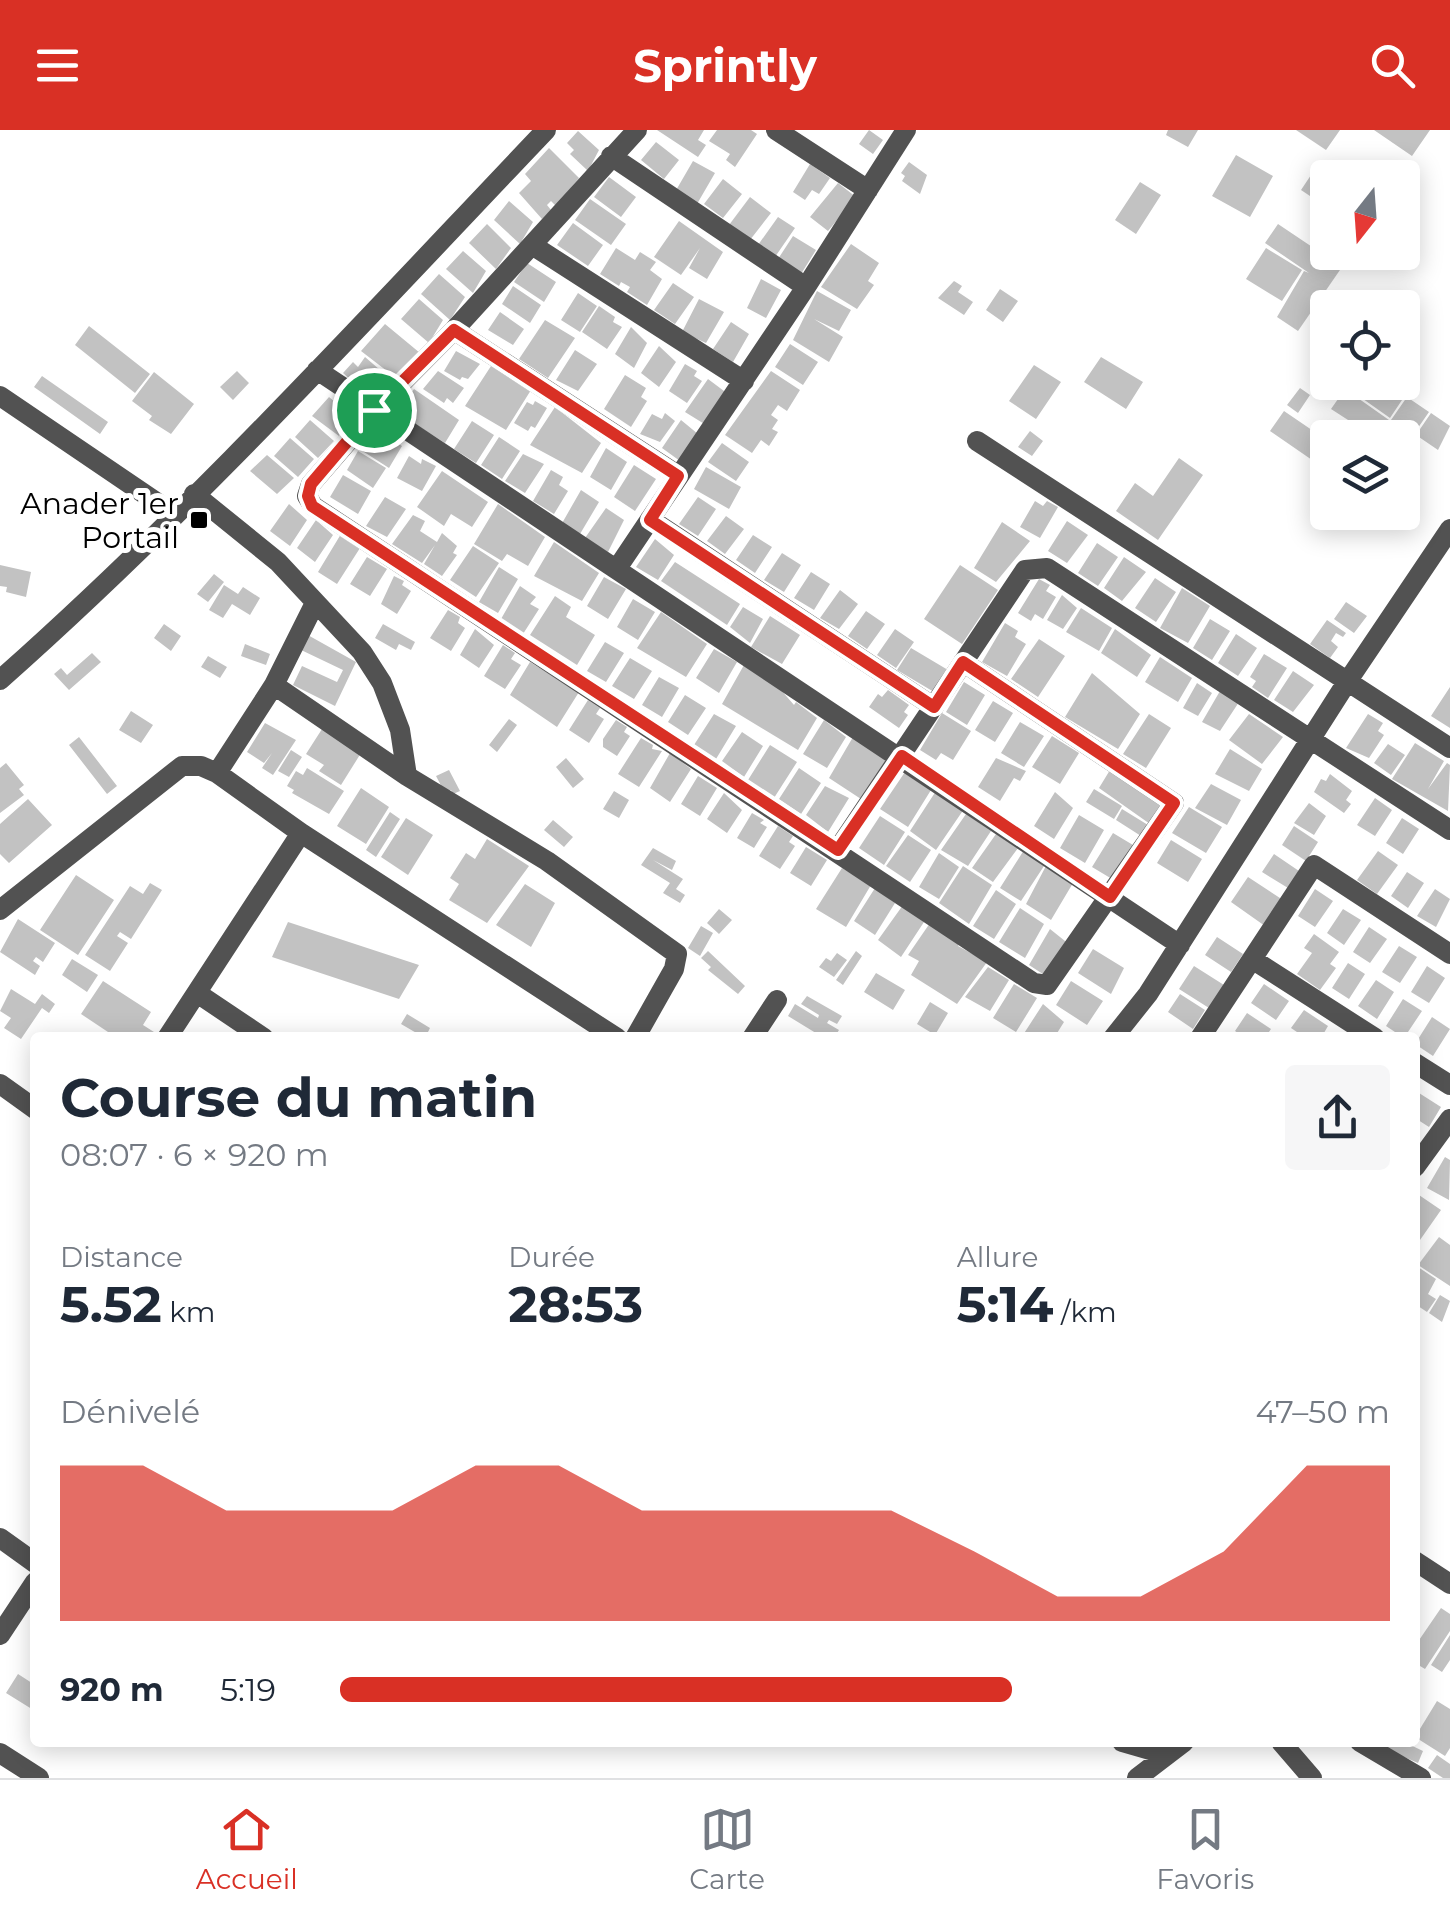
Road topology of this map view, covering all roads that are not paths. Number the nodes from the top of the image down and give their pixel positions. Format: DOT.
graph roads {
  1 [pos="546,130"];
  2 [pos="638,130"];
  3 [pos="776,130"];
  4 [pos="906,130"];
  5 [pos="612,156"];
  6 [pos="868,190"];
  7 [pos="532,245"];
  8 [pos="806,287"];
  9 [pos="454,330"];
  10 [pos="317,370"];
  11 [pos="744,381"];
  12 [pos="0,396"];
  13 [pos="374,410"];
  14 [pos="977,442"];
  15 [pos="678,476"];
  16 [pos="194,494"];
  17 [pos="174,514"];
  18 [pos="650,520"];
  19 [pos="1450,530"];
  20 [pos="618,567"];
  21 [pos="314,604"];
  22 [pos="963,662"];
  23 [pos="0,680"];
  24 [pos="1347,682"];
  25 [pos="274,685"];
  26 [pos="934,707"];
  27 [pos="1310,739"];
  28 [pos="1450,748"];
  29 [pos="902,756"];
  30 [pos="217,773"];
  31 [pos="407,776"];
  32 [pos="1450,830"];
  33 [pos="300,833"];
  34 [pos="838,850"];
  35 [pos="1110,897"];
  36 [pos="0,910"];
  37 [pos="1180,944"];
  38 [pos="1450,954"];
  39 [pos="1252,959"];
  40 [pos="197,993"];
  41 [pos="777,1000"];
  42 [pos="1343,1029"];
  43 [pos="171,1032"];
  44 [pos="255,1032"];
  45 [pos="608,1032"];
  46 [pos="638,1032"];
  47 [pos="756,1032"];
  48 [pos="1117,1032"];
  49 [pos="1204,1032"];
  50 [pos="1420,1066"];
  51 [pos="0,1084"];
  52 [pos="1450,1085"];
  53 [pos="30,1105"];
  54 [pos="1450,1119"];
  55 [pos="1420,1159"];
  56 [pos="0,1538"];
  57 [pos="30,1559"];
  58 [pos="1420,1564"];
  59 [pos="1450,1584"];
  60 [pos="30,1590"];
  61 [pos="0,1635"];
  62 [pos="1285,1747"];
  63 [pos="1368,1747"];
  64 [pos="1176,1749"];
  65 [pos="0,1752"];
  66 [pos="39,1778"];
  67 [pos="1137,1778"];
  68 [pos="1312,1778"];
  69 [pos="1421,1778"];
  1 -- 10 [label="street"];
  2 -- 5 [label="street"];
  3 -- 6 [label="street"];
  4 -- 6 [label="street"];
  5 -- 7 [label="street"];
  5 -- 8 [label="street"];
  6 -- 8 [label="street"];
  7 -- 9 [label="street"];
  7 -- 11 [label="street"];
  8 -- 11 [label="street"];
  9 -- 13 [label="street"];
  9 -- 15 [label="street"];
  10 -- 13 [label="street"];
  10 -- 16 [label="street"];
  11 -- 15 [label="street"];
  12 -- 17 [label="street"];
  13 -- 20 [label="street"];
  13 -- 34 [label="street"];
  14 -- 24 [label="street"];
  15 -- 18 [label="street"];
  16 -- 17 [label="street"];
  16 -- 21 [label="street"];
  17 -- 23 [label="street"];
  18 -- 20 [label="street"];
  18 -- 26 [label="street"];
  19 -- 24 [label="street"];
  20 -- 29 [label="street"];
  21 -- 25 [label="street"];
  21 -- 31 [label="street"];
  22 -- 26 [label="street"];
  22 -- 27 [label="street"];
  22 -- 35 [label="street"];
  24 -- 27 [label="street"];
  24 -- 28 [label="street"];
  25 -- 30 [label="street"];
  25 -- 31 [label="street"];
  26 -- 29 [label="street"];
  27 -- 32 [label="street"];
  27 -- 37 [label="street"];
  29 -- 34 [label="street"];
  29 -- 35 [label="street"];
  30 -- 33 [label="street"];
  30 -- 36 [label="street"];
  31 -- 46 [label="street"];
  33 -- 40 [label="street"];
  33 -- 45 [label="street"];
  34 -- 35 [label="street"];
  35 -- 37 [label="street"];
  37 -- 48 [label="street"];
  38 -- 39 [label="street"];
  39 -- 42 [label="street"];
  39 -- 49 [label="street"];
  40 -- 43 [label="street"];
  40 -- 44 [label="street"];
  41 -- 47 [label="street"];
  50 -- 52 [label="street"];
  51 -- 53 [label="street"];
  54 -- 55 [label="street"];
  56 -- 57 [label="street"];
  58 -- 59 [label="street"];
  60 -- 61 [label="street"];
  62 -- 68 [label="street"];
  63 -- 69 [label="street"];
  64 -- 67 [label="street"];
  65 -- 66 [label="street"];
}
